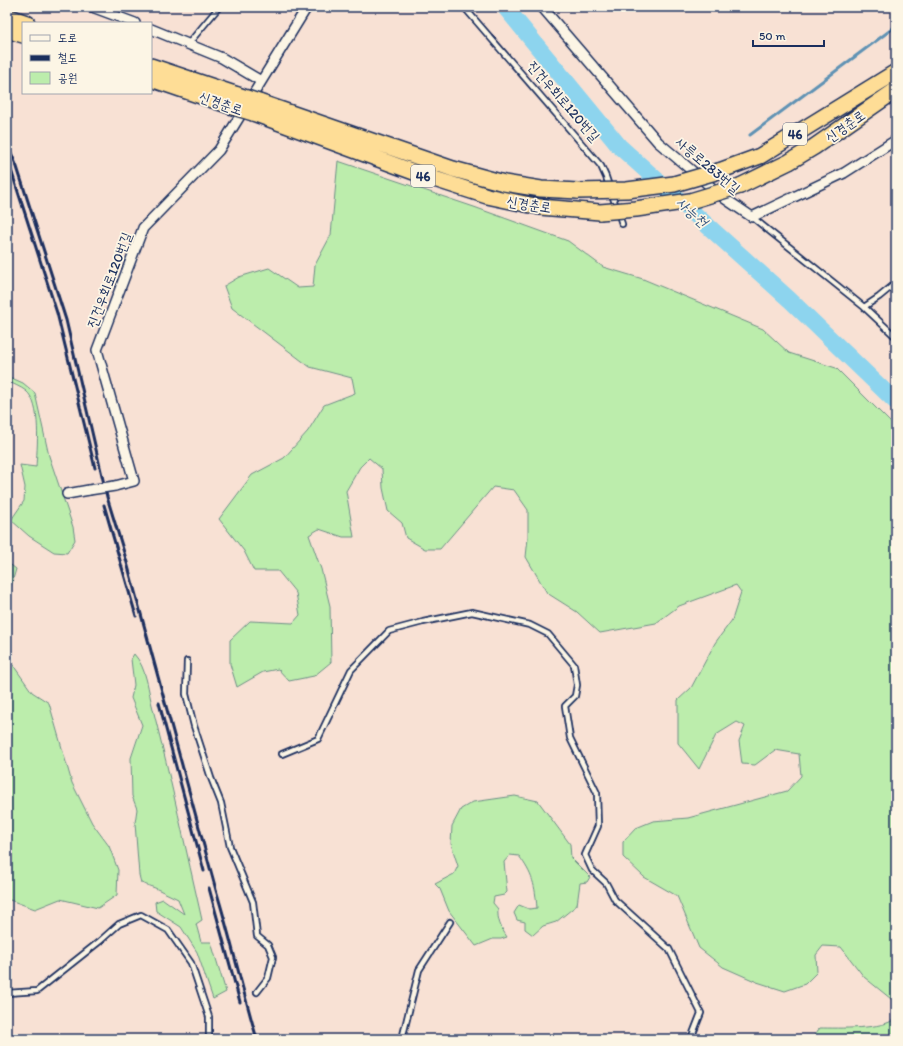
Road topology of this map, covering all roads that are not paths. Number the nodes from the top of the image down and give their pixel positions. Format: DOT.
graph roads {
  1 [pos="92,7"];
  2 [pos="219,7"];
  3 [pos="307,7"];
  4 [pos="464,7"];
  5 [pos="542,7"];
  6 [pos="132,22"];
  7 [pos="152,29"];
  8 [pos="7,30"];
  9 [pos="22,35"];
  10 [pos="189,44"];
  11 [pos="896,60"];
  12 [pos="152,66"];
  13 [pos="896,72"];
  14 [pos="152,79"];
  15 [pos="261,81"];
  16 [pos="866,90"];
  17 [pos="896,90"];
  18 [pos="236,101"];
  19 [pos="896,102"];
  20 [pos="256,108"];
  21 [pos="849,123"];
  22 [pos="896,140"];
  23 [pos="752,217"];
  24 [pos="622,224"];
  25 [pos="896,283"];
  26 [pos="864,307"];
  27 [pos="896,337"];
  28 [pos="67,494"];
  29 [pos="187,661"];
  30 [pos="282,754"];
  31 [pos="450,922"];
  32 [pos="257,992"];
  33 [pos="7,993"];
  34 [pos="692,1036"];
  35 [pos="209,1039"];
  36 [pos="402,1039"];
  1 -- 6 [label="street"];
  2 -- 10 [label="lane"];
  3 -- 15 [label="street, 진건우회로120번길"];
  4 -- 24 [label="lane, 진건우회로120번길"];
  5 -- 23 [label="street, 사릉로283번길"];
  7 -- 10 [label="street"];
  8 -- 9 [label="highway"];
  10 -- 15 [label="street"];
  11 -- 16 [label="highway"];
  12 -- 18 [label="highway, 신경춘로 / 46"];
  13 -- 16 [label="highway, 신경춘로 / 46"];
  14 -- 18 [label="highway, 신경춘로 / 46"];
  15 -- 28 [label="street, 진건우회로120번길, bridge"];
  16 -- 20 [label="highway, 신경춘로 / 46, bridge"];
  17 -- 21 [label="highway, 신경춘로 / 46"];
  18 -- 20 [label="highway, 신경춘로 / 46, bridge"];
  19 -- 21 [label="highway"];
  20 -- 21 [label="highway, 신경춘로 / 46, bridge"];
  22 -- 23 [label="street"];
  23 -- 26 [label="lane"];
  25 -- 26 [label="lane"];
  26 -- 27 [label="lane"];
  29 -- 32 [label="lane"];
  30 -- 34 [label="lane"];
  31 -- 36 [label="lane"];
  33 -- 35 [label="lane"];
}
